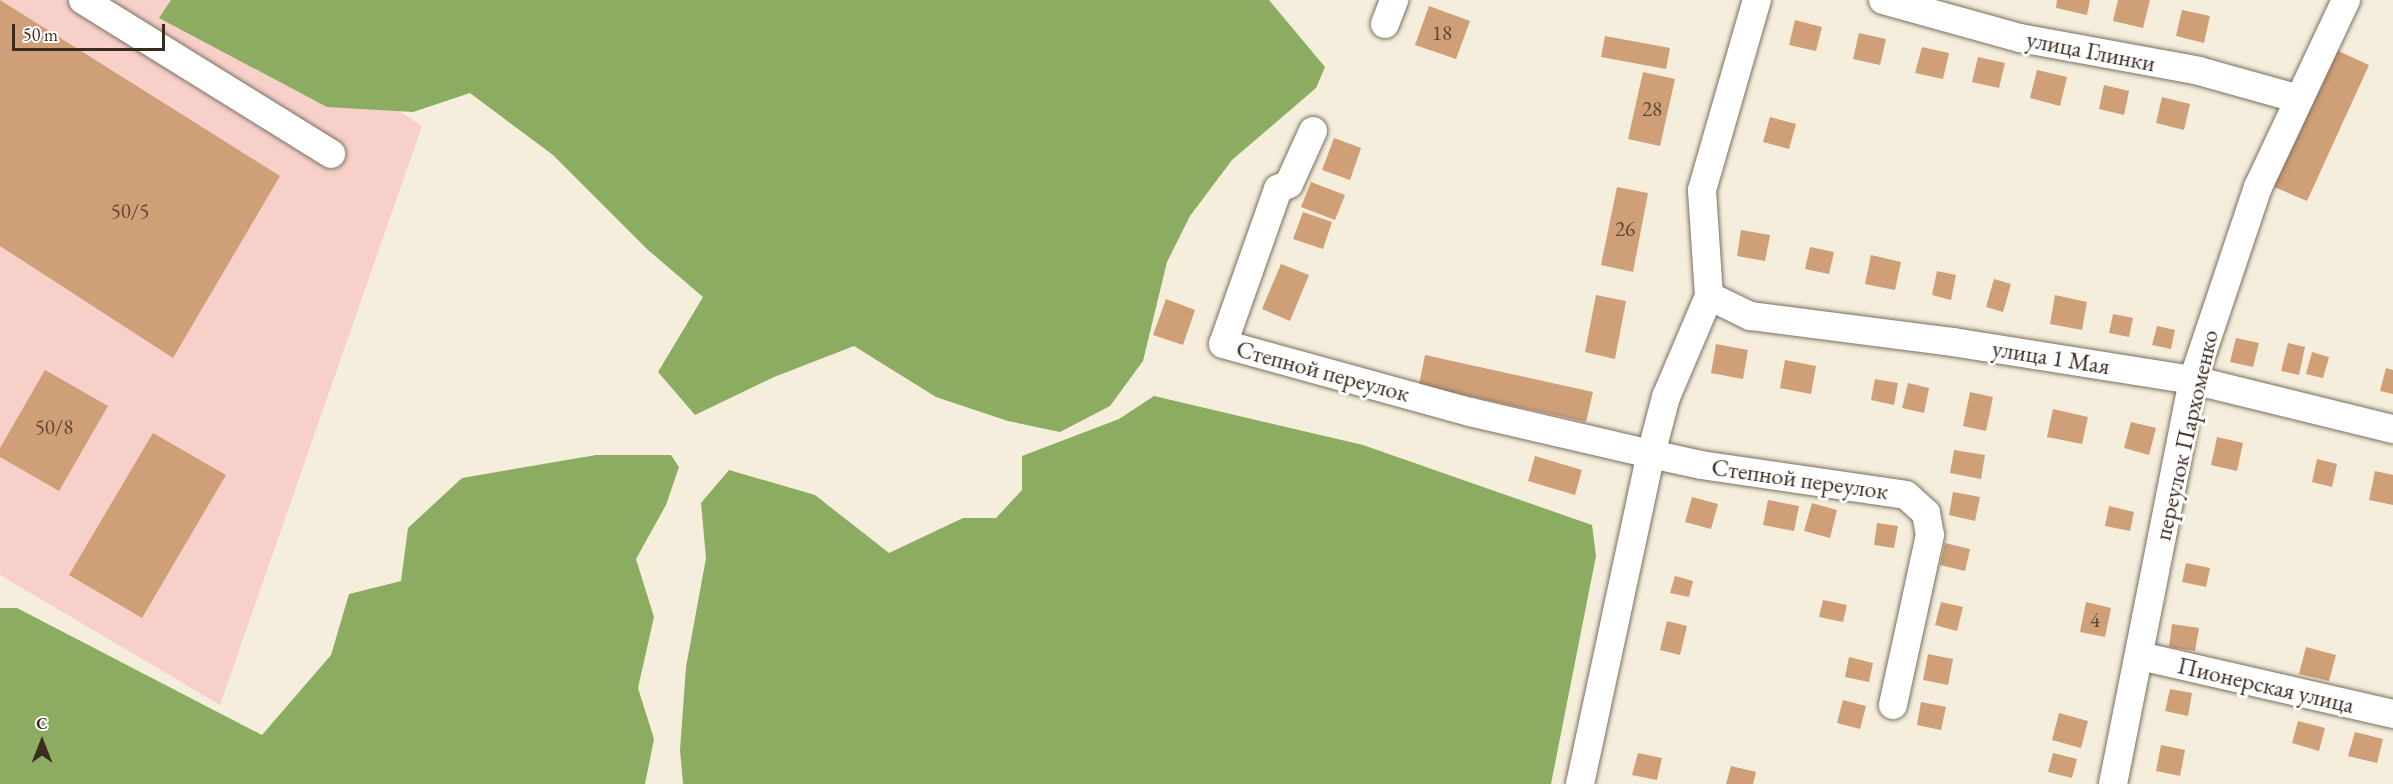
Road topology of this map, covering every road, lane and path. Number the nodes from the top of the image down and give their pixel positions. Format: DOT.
graph roads {
  1 [pos="83,0"];
  2 [pos="1757,0"];
  3 [pos="1883,0"];
  4 [pos="2346,0"];
  5 [pos="2298,99"];
  6 [pos="1313,130"];
  7 [pos="331,154"];
  8 [pos="1709,296"];
  9 [pos="2193,380"];
  10 [pos="2393,429"];
  11 [pos="1651,454"];
  12 [pos="2140,656"];
  13 [pos="1893,705"];
  14 [pos="2393,714"];
  15 [pos="1580,784"];
  16 [pos="2113,784"];
  1 -- 7 [label="street"];
  2 -- 8 [label="street"];
  3 -- 5 [label="street, улица Глинки"];
  4 -- 5 [label="street, переулок Пархоменко"];
  5 -- 9 [label="street, переулок Пархоменко"];
  6 -- 11 [label="street, Степной переулок"];
  8 -- 9 [label="street, улица 1 Мая"];
  8 -- 11 [label="street"];
  9 -- 10 [label="street, улица 1 Мая"];
  9 -- 12 [label="street, переулок Пархоменко"];
  11 -- 13 [label="street, Степной переулок"];
  11 -- 15 [label="street"];
  12 -- 14 [label="street, Пионерская улица"];
  12 -- 16 [label="street, переулок Пархоменко"];
}
